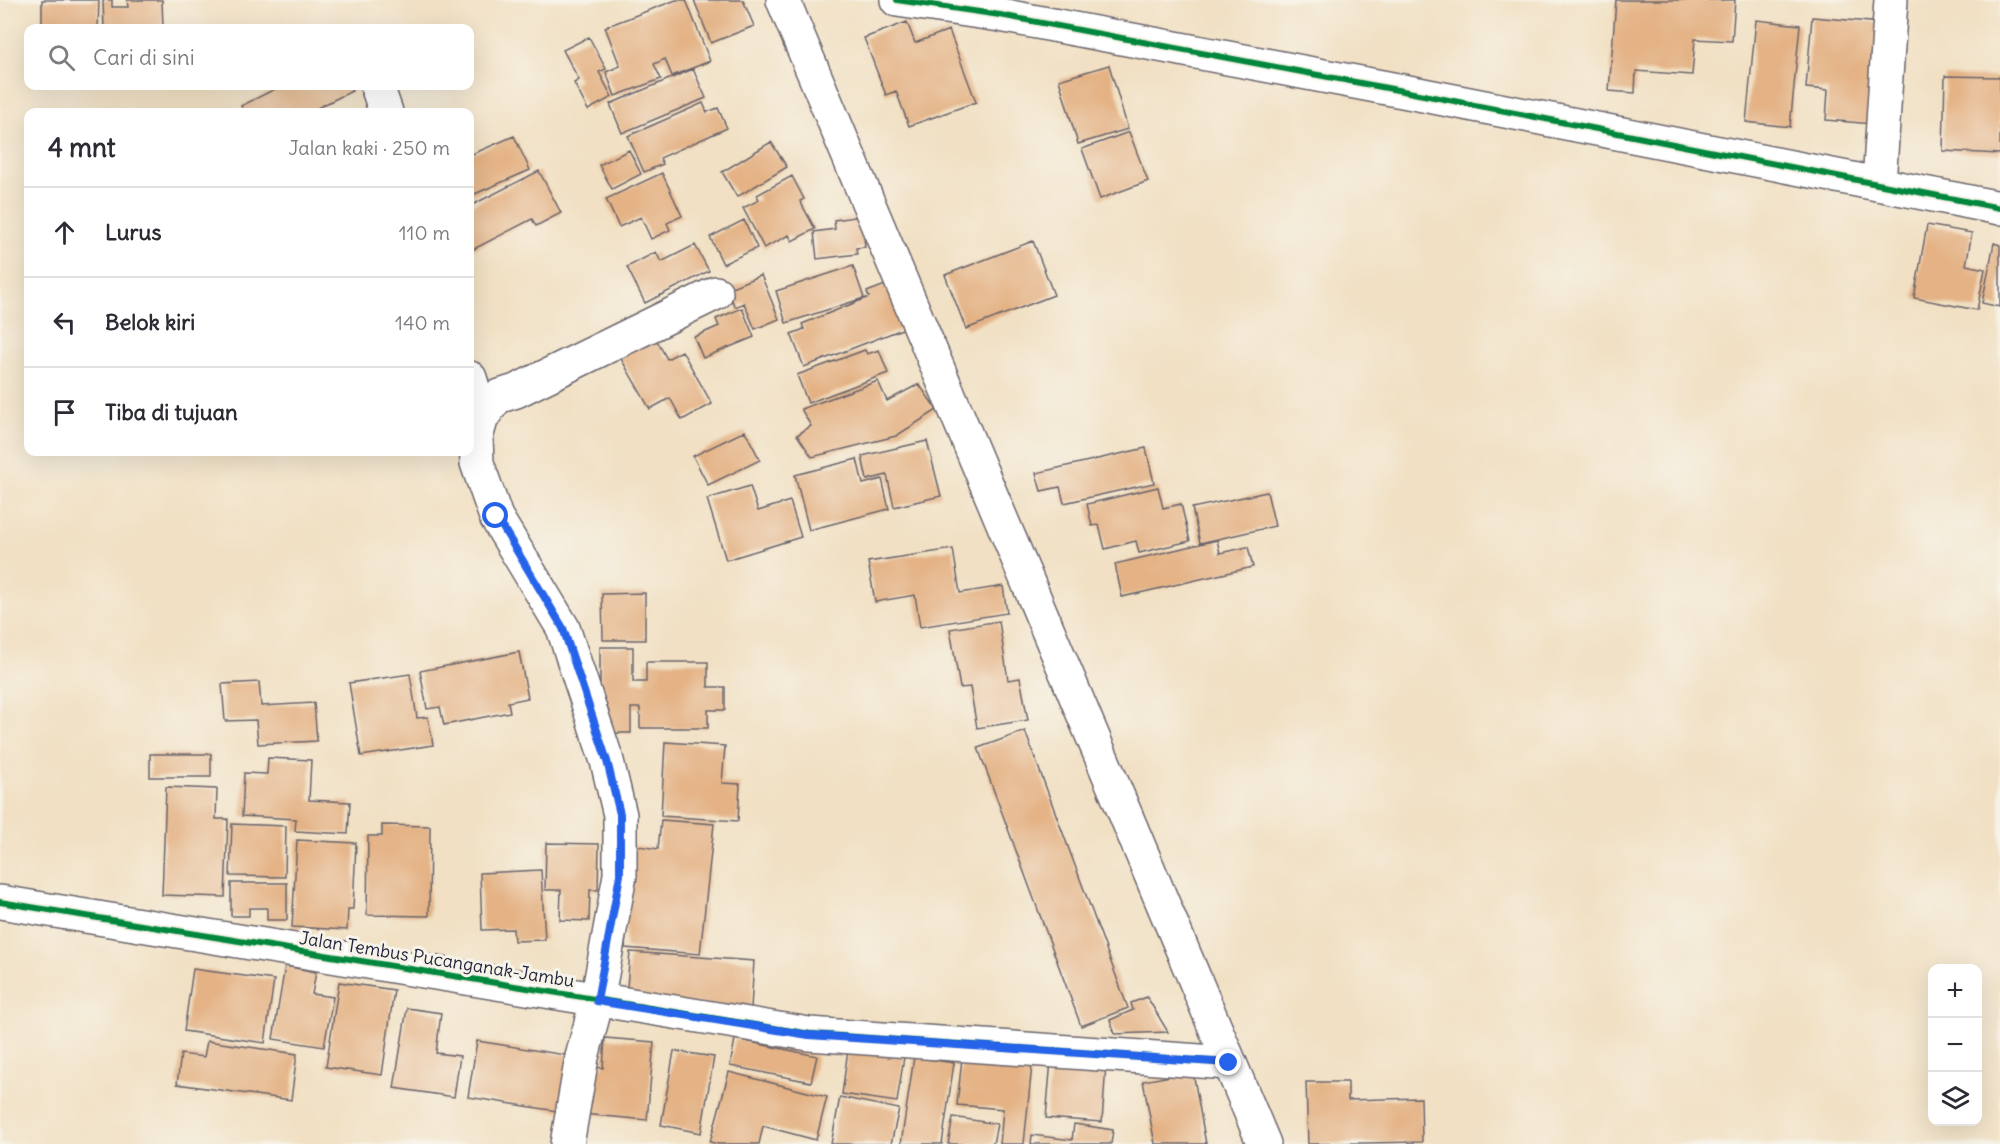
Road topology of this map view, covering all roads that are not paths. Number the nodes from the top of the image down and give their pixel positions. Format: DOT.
graph roads {
  1 [pos="783,0"];
  2 [pos="897,0"];
  3 [pos="1891,0"];
  4 [pos="378,90"];
  5 [pos="385,108"];
  6 [pos="1879,184"];
  7 [pos="2000,208"];
  8 [pos="716,293"];
  9 [pos="474,391"];
  10 [pos="482,417"];
  11 [pos="0,902"];
  12 [pos="597,1001"];
  13 [pos="1229,1063"];
  14 [pos="567,1144"];
  15 [pos="1264,1144"];
  1 -- 13 [label="main road"];
  2 -- 6 [label="main road"];
  3 -- 6 [label="main road"];
  4 -- 5 [label="main road"];
  6 -- 7 [label="main road"];
  8 -- 10 [label="main road"];
  9 -- 10 [label="main road"];
  10 -- 12 [label="main road"];
  11 -- 12 [label="main road, Jalan Tembus Pucanganak-Jambu"];
  12 -- 13 [label="main road, Jalan Tembus Pucanganak-Jambu"];
  12 -- 14 [label="main road"];
  13 -- 15 [label="main road"];
}
